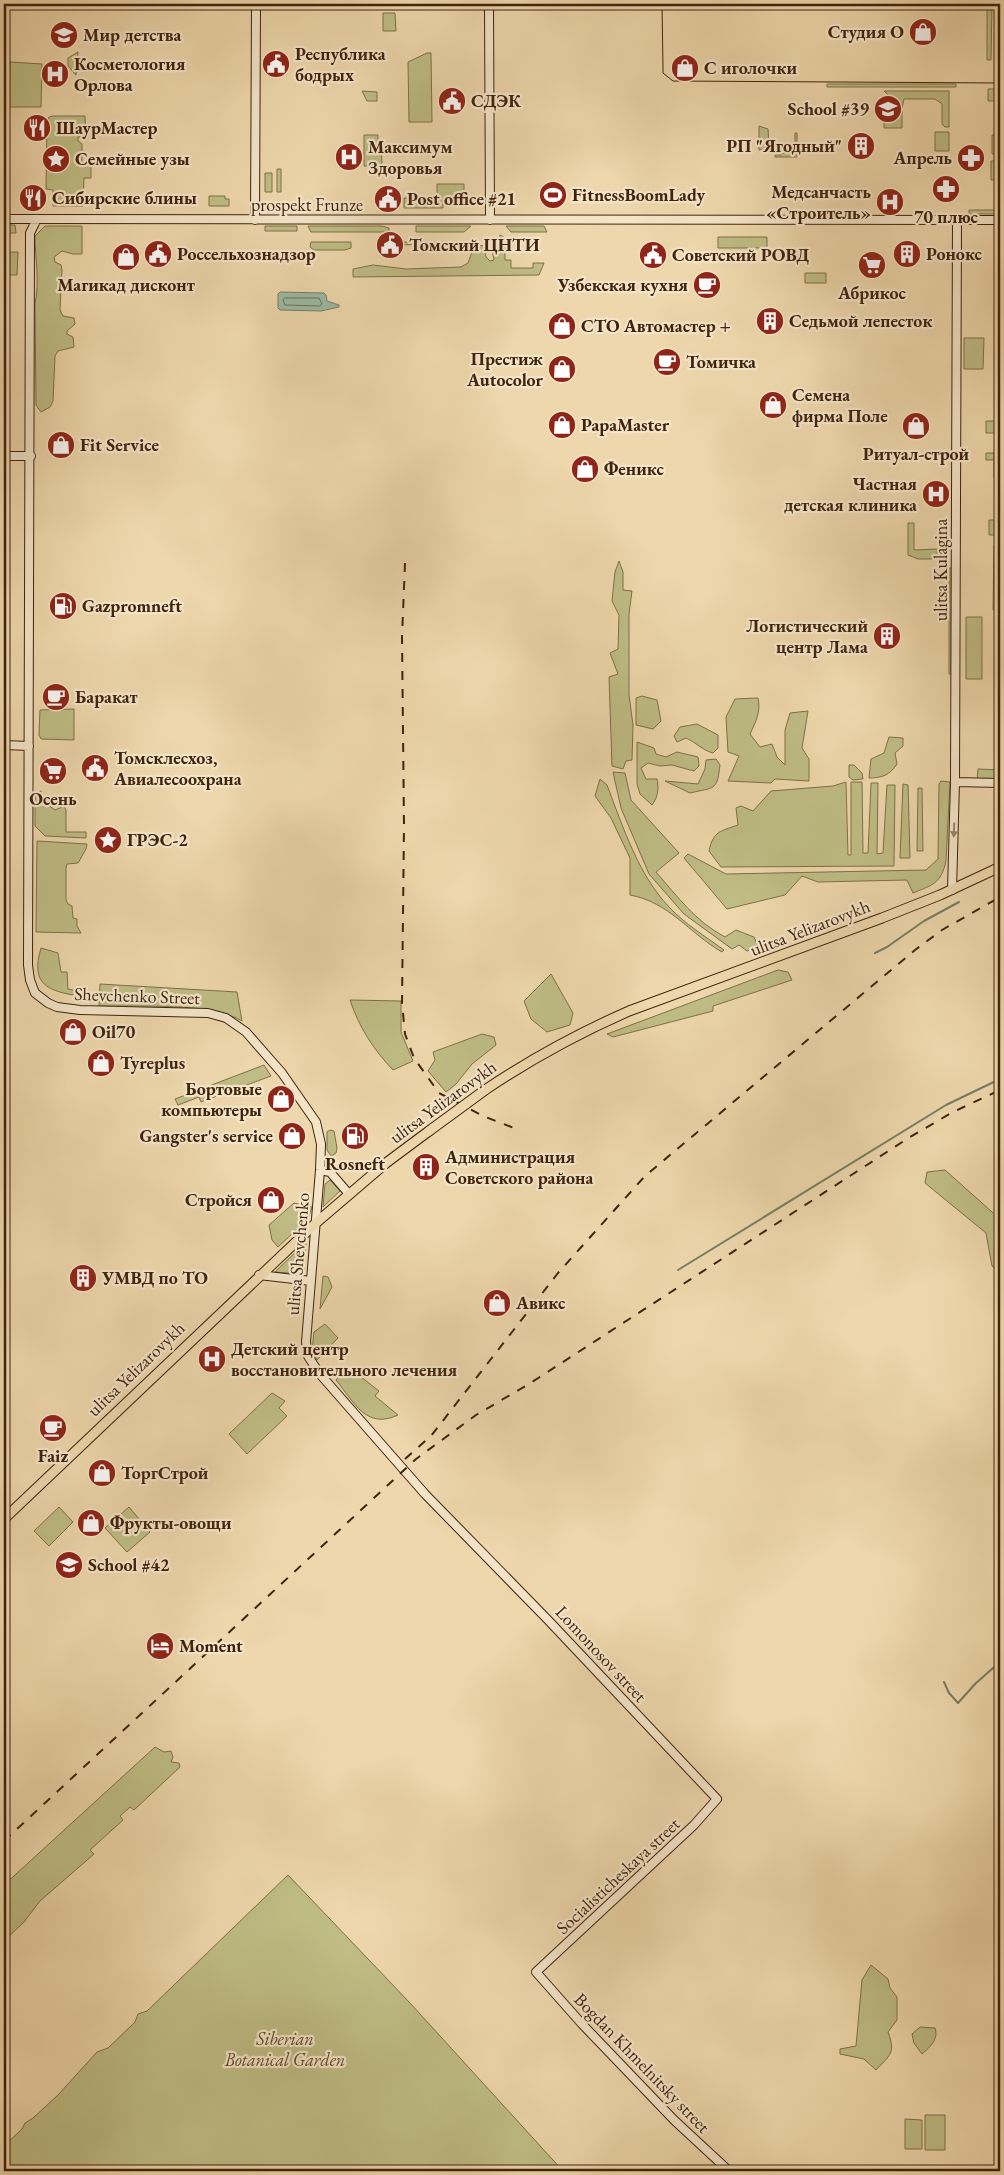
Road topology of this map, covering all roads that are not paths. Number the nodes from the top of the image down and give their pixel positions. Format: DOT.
graph roads {
  1 [pos="256,4"];
  2 [pos="490,4"];
  3 [pos="4,220"];
  4 [pos="37,220"];
  5 [pos="255,220"];
  6 [pos="490,220"];
  7 [pos="957,220"];
  8 [pos="1000,220"];
  9 [pos="4,456"];
  10 [pos="31,456"];
  11 [pos="4,745"];
  12 [pos="29,746"];
  13 [pos="955,782"];
  14 [pos="1000,783"];
  15 [pos="1000,867"];
  16 [pos="952,890"];
  17 [pos="320,1170"];
  18 [pos="349,1194"];
  19 [pos="316,1222"];
  20 [pos="259,1275"];
  21 [pos="311,1280"];
  22 [pos="4,1519"];
  23 [pos="462,1531"];
  24 [pos="717,1799"];
  25 [pos="536,1972"];
  26 [pos="728,2171"];
  1 -- 5 [label="street"];
  2 -- 6 [label="street"];
  3 -- 4 [label="street, prospekt Frunze"];
  4 -- 5 [label="street, prospekt Frunze"];
  4 -- 10 [label="street, Shevchenko Street"];
  5 -- 6 [label="street, prospekt Frunze"];
  6 -- 7 [label="street, prospekt Frunze"];
  7 -- 8 [label="street, prospekt Frunze"];
  7 -- 13 [label="street, ulitsa Kulagina"];
  9 -- 10 [label="street"];
  10 -- 12 [label="street, Shevchenko Street"];
  11 -- 12 [label="street"];
  12 -- 17 [label="street, Shevchenko Street"];
  13 -- 14 [label="street"];
  13 -- 16 [label="street, ulitsa Kulagina, one-way"];
  15 -- 16 [label="main road, ulitsa Yelizarovykh"];
  16 -- 18 [label="main road, ulitsa Yelizarovykh, bridge"];
  17 -- 18 [label="street"];
  17 -- 19 [label="street, ulitsa Shevchenko"];
  18 -- 19 [label="main road, ulitsa Yelizarovykh"];
  19 -- 20 [label="main road, ulitsa Yelizarovykh"];
  19 -- 21 [label="street, ulitsa Shevchenko"];
  20 -- 21 [label="street"];
  20 -- 22 [label="main road, ulitsa Yelizarovykh"];
  21 -- 23 [label="street, ulitsa Shevchenko"];
  23 -- 24 [label="street, Lomonosov street"];
  24 -- 25 [label="street, Socialisticheskaya street"];
  25 -- 26 [label="street, Bogdan Khmelnitsky street"];
}
